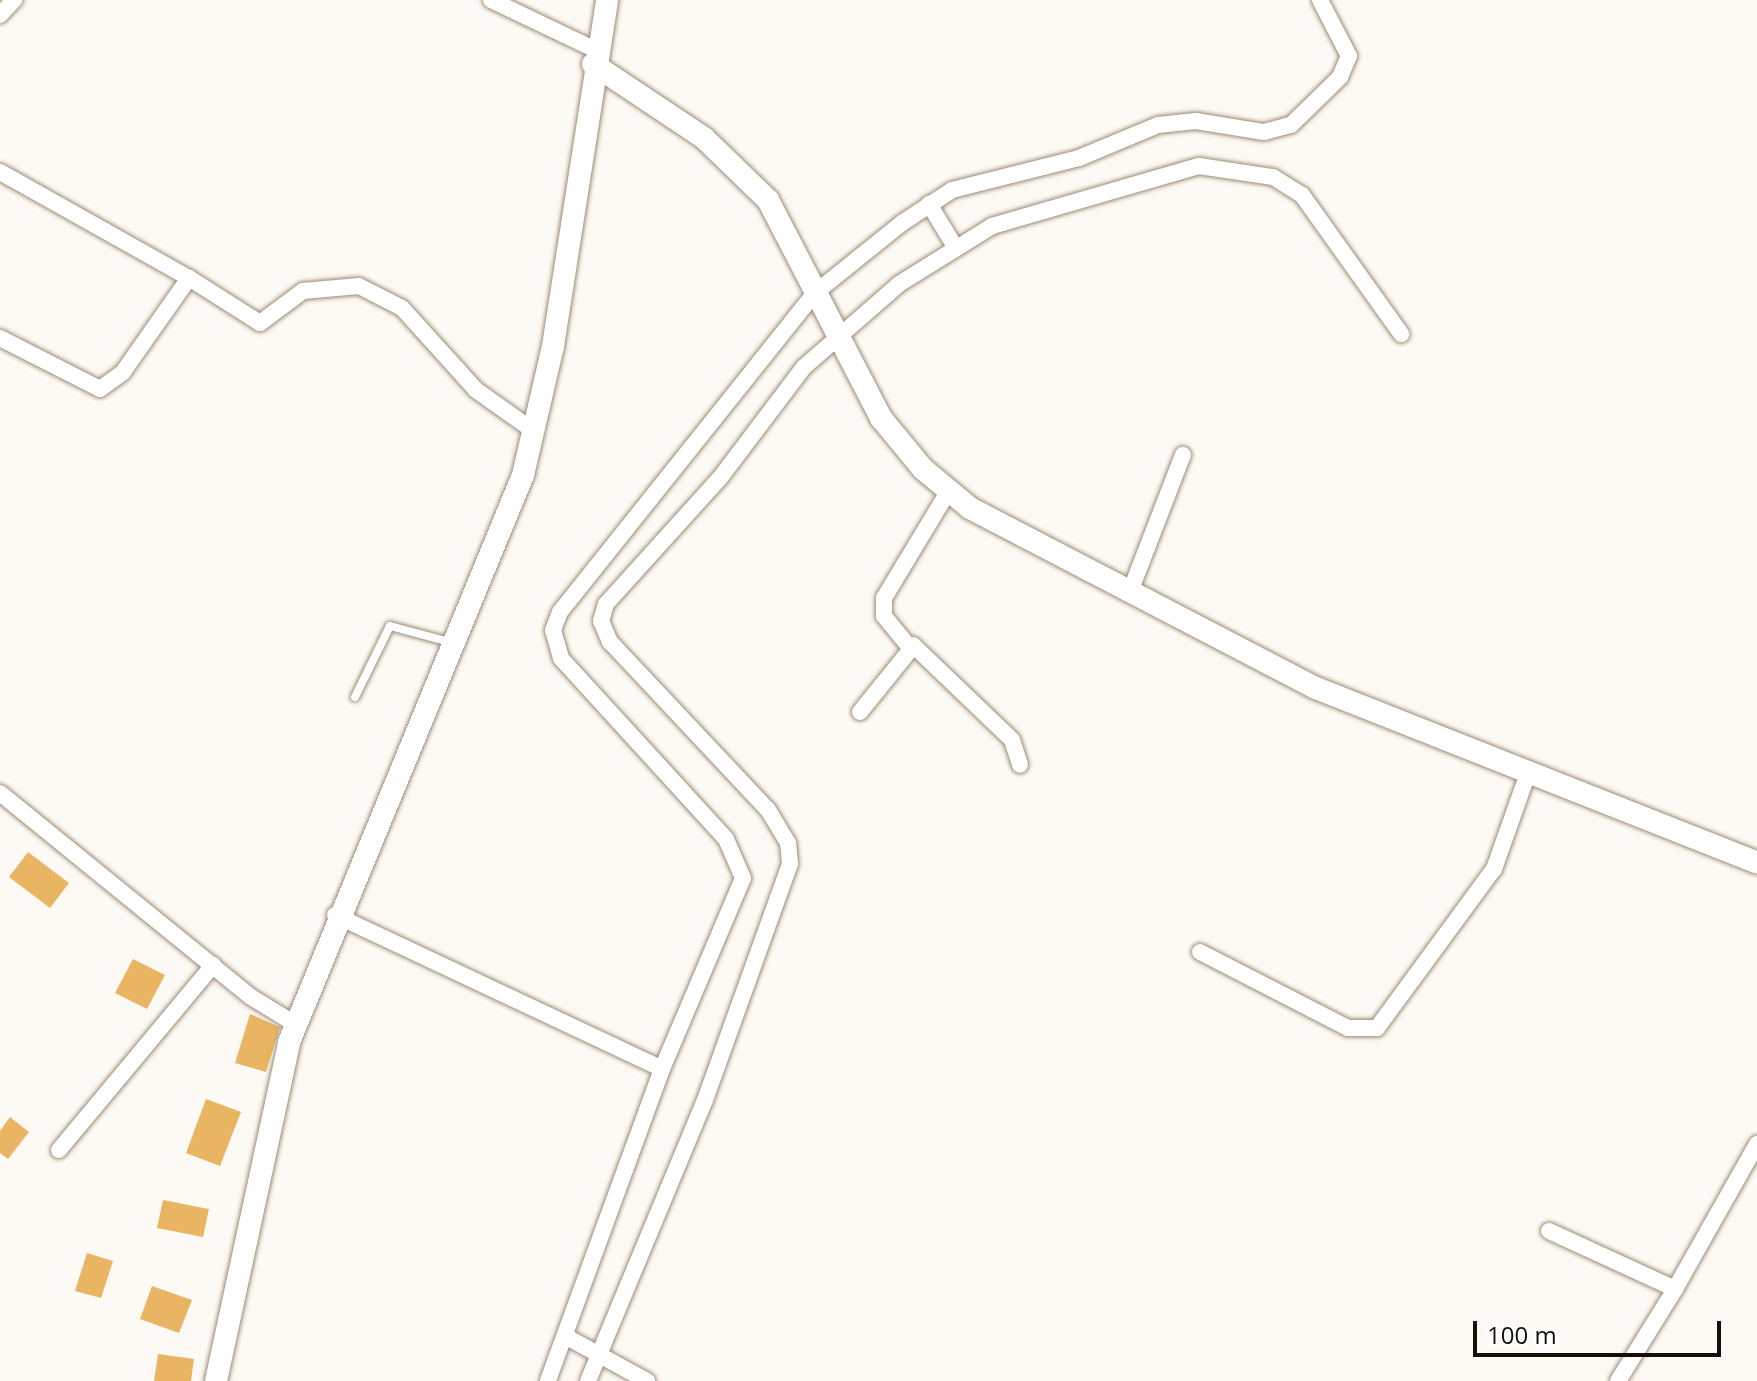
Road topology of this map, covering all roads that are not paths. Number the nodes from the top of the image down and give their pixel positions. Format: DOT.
graph roads {
  1 [pos="14,0"];
  2 [pos="491,0"];
  3 [pos="607,0"];
  4 [pos="1320,0"];
  5 [pos="0,15"];
  6 [pos="594,57"];
  7 [pos="0,172"];
  8 [pos="932,208"];
  9 [pos="952,242"];
  10 [pos="189,278"];
  11 [pos="817,296"];
  12 [pos="1401,334"];
  13 [pos="0,338"];
  14 [pos="838,338"];
  15 [pos="535,432"];
  16 [pos="1183,455"];
  17 [pos="948,492"];
  18 [pos="1130,592"];
  19 [pos="457,644"];
  20 [pos="913,645"];
  21 [pos="355,697"];
  22 [pos="860,712"];
  23 [pos="1020,765"];
  24 [pos="1528,773"];
  25 [pos="0,793"];
  26 [pos="1757,863"];
  27 [pos="335,915"];
  28 [pos="1200,952"];
  29 [pos="213,965"];
  30 [pos="295,1024"];
  31 [pos="662,1069"];
  32 [pos="1757,1144"];
  33 [pos="59,1150"];
  34 [pos="1549,1231"];
  35 [pos="1675,1289"];
  36 [pos="569,1338"];
  37 [pos="596,1353"];
  38 [pos="216,1381"];
  39 [pos="548,1381"];
  40 [pos="588,1381"];
  41 [pos="647,1381"];
  42 [pos="1618,1381"];
  1 -- 5 [label="street"];
  2 -- 6 [label="street"];
  3 -- 6 [label="street"];
  4 -- 8 [label="street"];
  6 -- 11 [label="street"];
  6 -- 15 [label="street"];
  7 -- 10 [label="street"];
  8 -- 9 [label="street"];
  8 -- 11 [label="street"];
  9 -- 12 [label="street"];
  9 -- 14 [label="street"];
  10 -- 13 [label="street"];
  10 -- 15 [label="street"];
  11 -- 14 [label="street"];
  11 -- 31 [label="street"];
  14 -- 17 [label="street"];
  14 -- 37 [label="street"];
  15 -- 19 [label="street"];
  16 -- 18 [label="street"];
  17 -- 18 [label="street"];
  17 -- 20 [label="street"];
  18 -- 24 [label="street"];
  19 -- 21 [label="lane"];
  19 -- 27 [label="street"];
  20 -- 22 [label="street"];
  20 -- 23 [label="street"];
  24 -- 26 [label="street"];
  24 -- 28 [label="street"];
  25 -- 29 [label="street"];
  27 -- 30 [label="street"];
  27 -- 31 [label="street"];
  29 -- 30 [label="street"];
  29 -- 33 [label="street"];
  30 -- 38 [label="street"];
  31 -- 36 [label="street"];
  32 -- 35 [label="street"];
  34 -- 35 [label="street"];
  35 -- 42 [label="street"];
  36 -- 37 [label="street"];
  36 -- 39 [label="street"];
  37 -- 40 [label="street"];
  37 -- 41 [label="street"];
}
